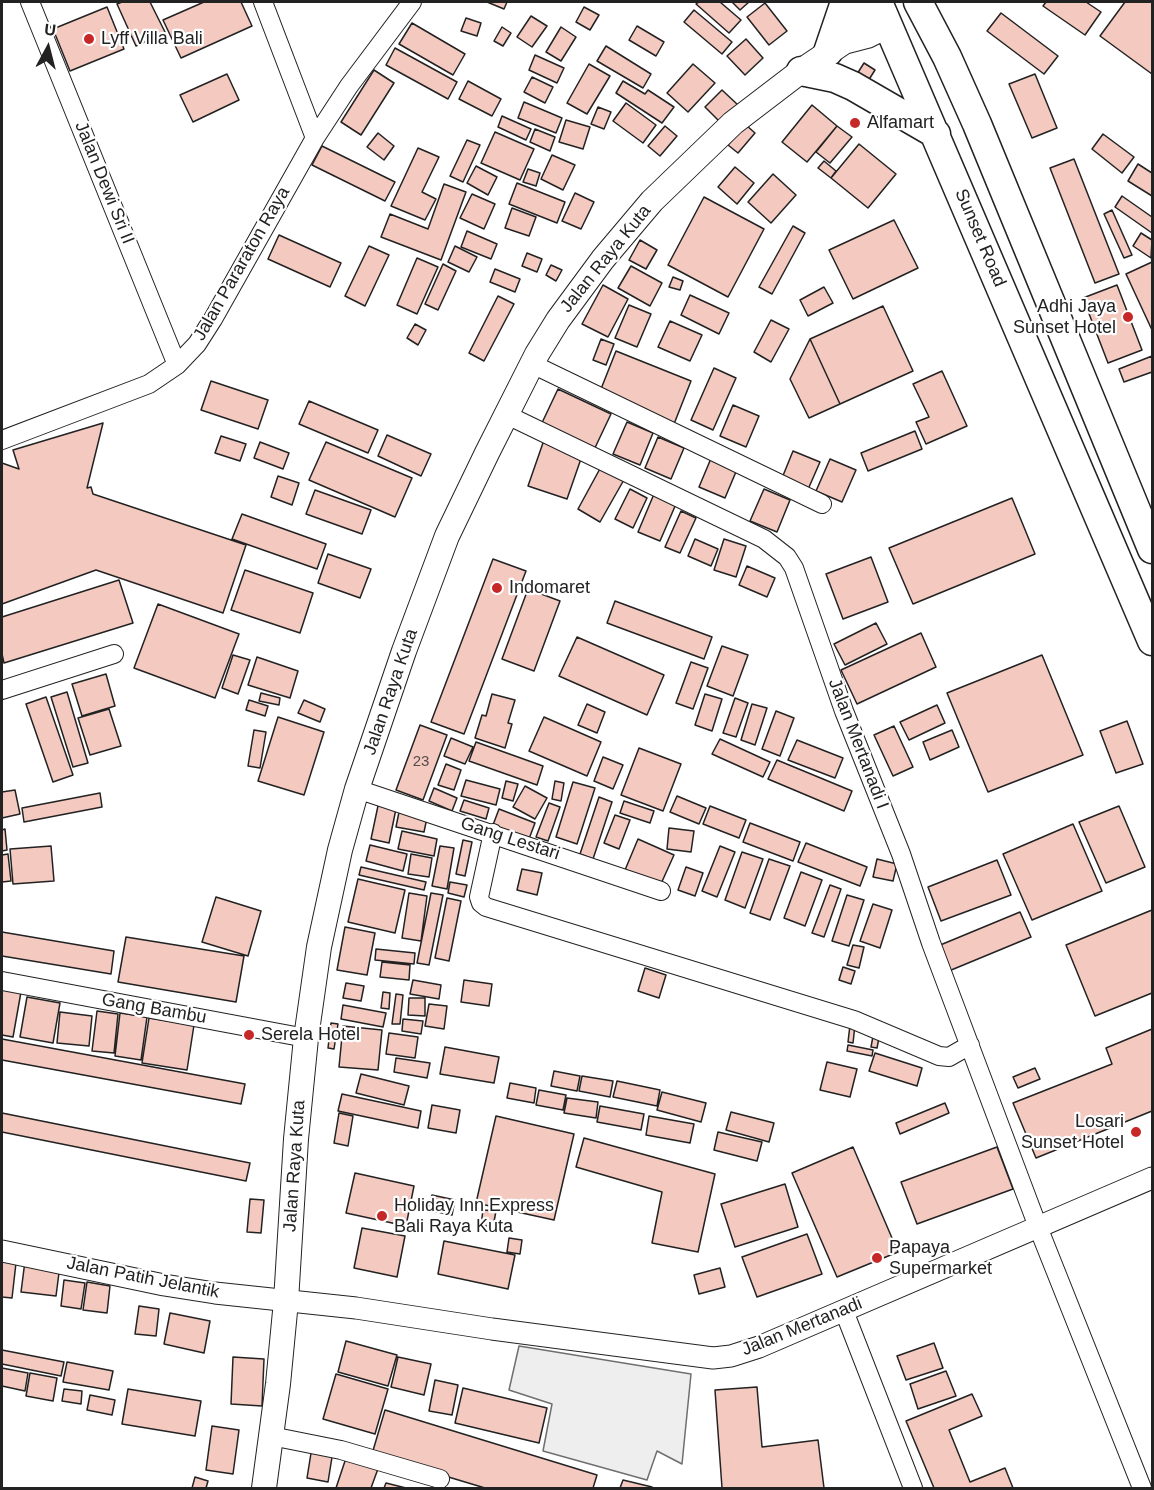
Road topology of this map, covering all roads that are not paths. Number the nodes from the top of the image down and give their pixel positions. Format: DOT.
graph roads {
  1 [pos="30,2"];
  2 [pos="263,2"];
  3 [pos="412,2"];
  4 [pos="845,2"];
  5 [pos="920,2"];
  6 [pos="882,8"];
  7 [pos="836,47"];
  8 [pos="801,71"];
  9 [pos="936,134"];
  10 [pos="315,138"];
  11 [pos="532,364"];
  12 [pos="177,365"];
  13 [pos="507,415"];
  14 [pos="2,440"];
  15 [pos="822,504"];
  16 [pos="1152,549"];
  17 [pos="1145,602"];
  18 [pos="1152,641"];
  19 [pos="114,654"];
  20 [pos="2,690"];
  21 [pos="357,789"];
  22 [pos="493,833"];
  23 [pos="662,891"];
  24 [pos="2,981"];
  25 [pos="306,1038"];
  26 [pos="970,1045"];
  27 [pos="1152,1178"];
  28 [pos="1038,1227"];
  29 [pos="2,1251"];
  30 [pos="286,1301"];
  31 [pos="844,1311"];
  32 [pos="271,1436"];
  33 [pos="440,1479"];
  34 [pos="264,1488"];
  35 [pos="913,1488"];
  36 [pos="1142,1488"];
  1 -- 12 [label="street, Jalan Dewi Sri II"];
  2 -- 10 [label="street"];
  3 -- 10 [label="street, Jalan Pararaton Raya"];
  4 -- 7 [label="highway"];
  5 -- 6 [label="highway"];
  5 -- 16 [label="highway"];
  6 -- 7 [label="main road, Jalan Raya Kuta"];
  6 -- 9 [label="highway, Sunset Road"];
  7 -- 8 [label="main road, Jalan Raya Kuta"];
  8 -- 9 [label="highway"];
  8 -- 11 [label="main road, Jalan Raya Kuta"];
  9 -- 17 [label="highway, Sunset Road"];
  10 -- 12 [label="street, Jalan Pararaton Raya"];
  11 -- 13 [label="main road, Jalan Raya Kuta"];
  11 -- 15 [label="street"];
  12 -- 14 [label="street, Jalan Pararaton Raya"];
  13 -- 21 [label="main road, Jalan Raya Kuta"];
  13 -- 26 [label="street, Jalan Mertanadi I"];
  17 -- 18 [label="highway, Sunset Road"];
  19 -- 20 [label="street"];
  21 -- 22 [label="street, Gang Lestari"];
  21 -- 25 [label="main road, Jalan Raya Kuta"];
  22 -- 23 [label="street, Gang Lestari"];
  22 -- 26 [label="street"];
  24 -- 25 [label="street, Gang Bambu"];
  25 -- 30 [label="main road, Jalan Raya Kuta"];
  26 -- 28 [label="street, Jalan Mertanadi I"];
  27 -- 28 [label="street, Jalan Mertanadi"];
  28 -- 31 [label="street, Jalan Mertanadi"];
  28 -- 36 [label="street, Jalan Mertanadi I"];
  29 -- 30 [label="street, Jalan Patih Jelantik"];
  30 -- 31 [label="street, Jalan Mertanadi"];
  30 -- 32 [label="main road, Jalan Raya Kuta"];
  31 -- 35 [label="street"];
  32 -- 33 [label="street"];
  32 -- 34 [label="main road, Jalan Raya Kuta"];
}
